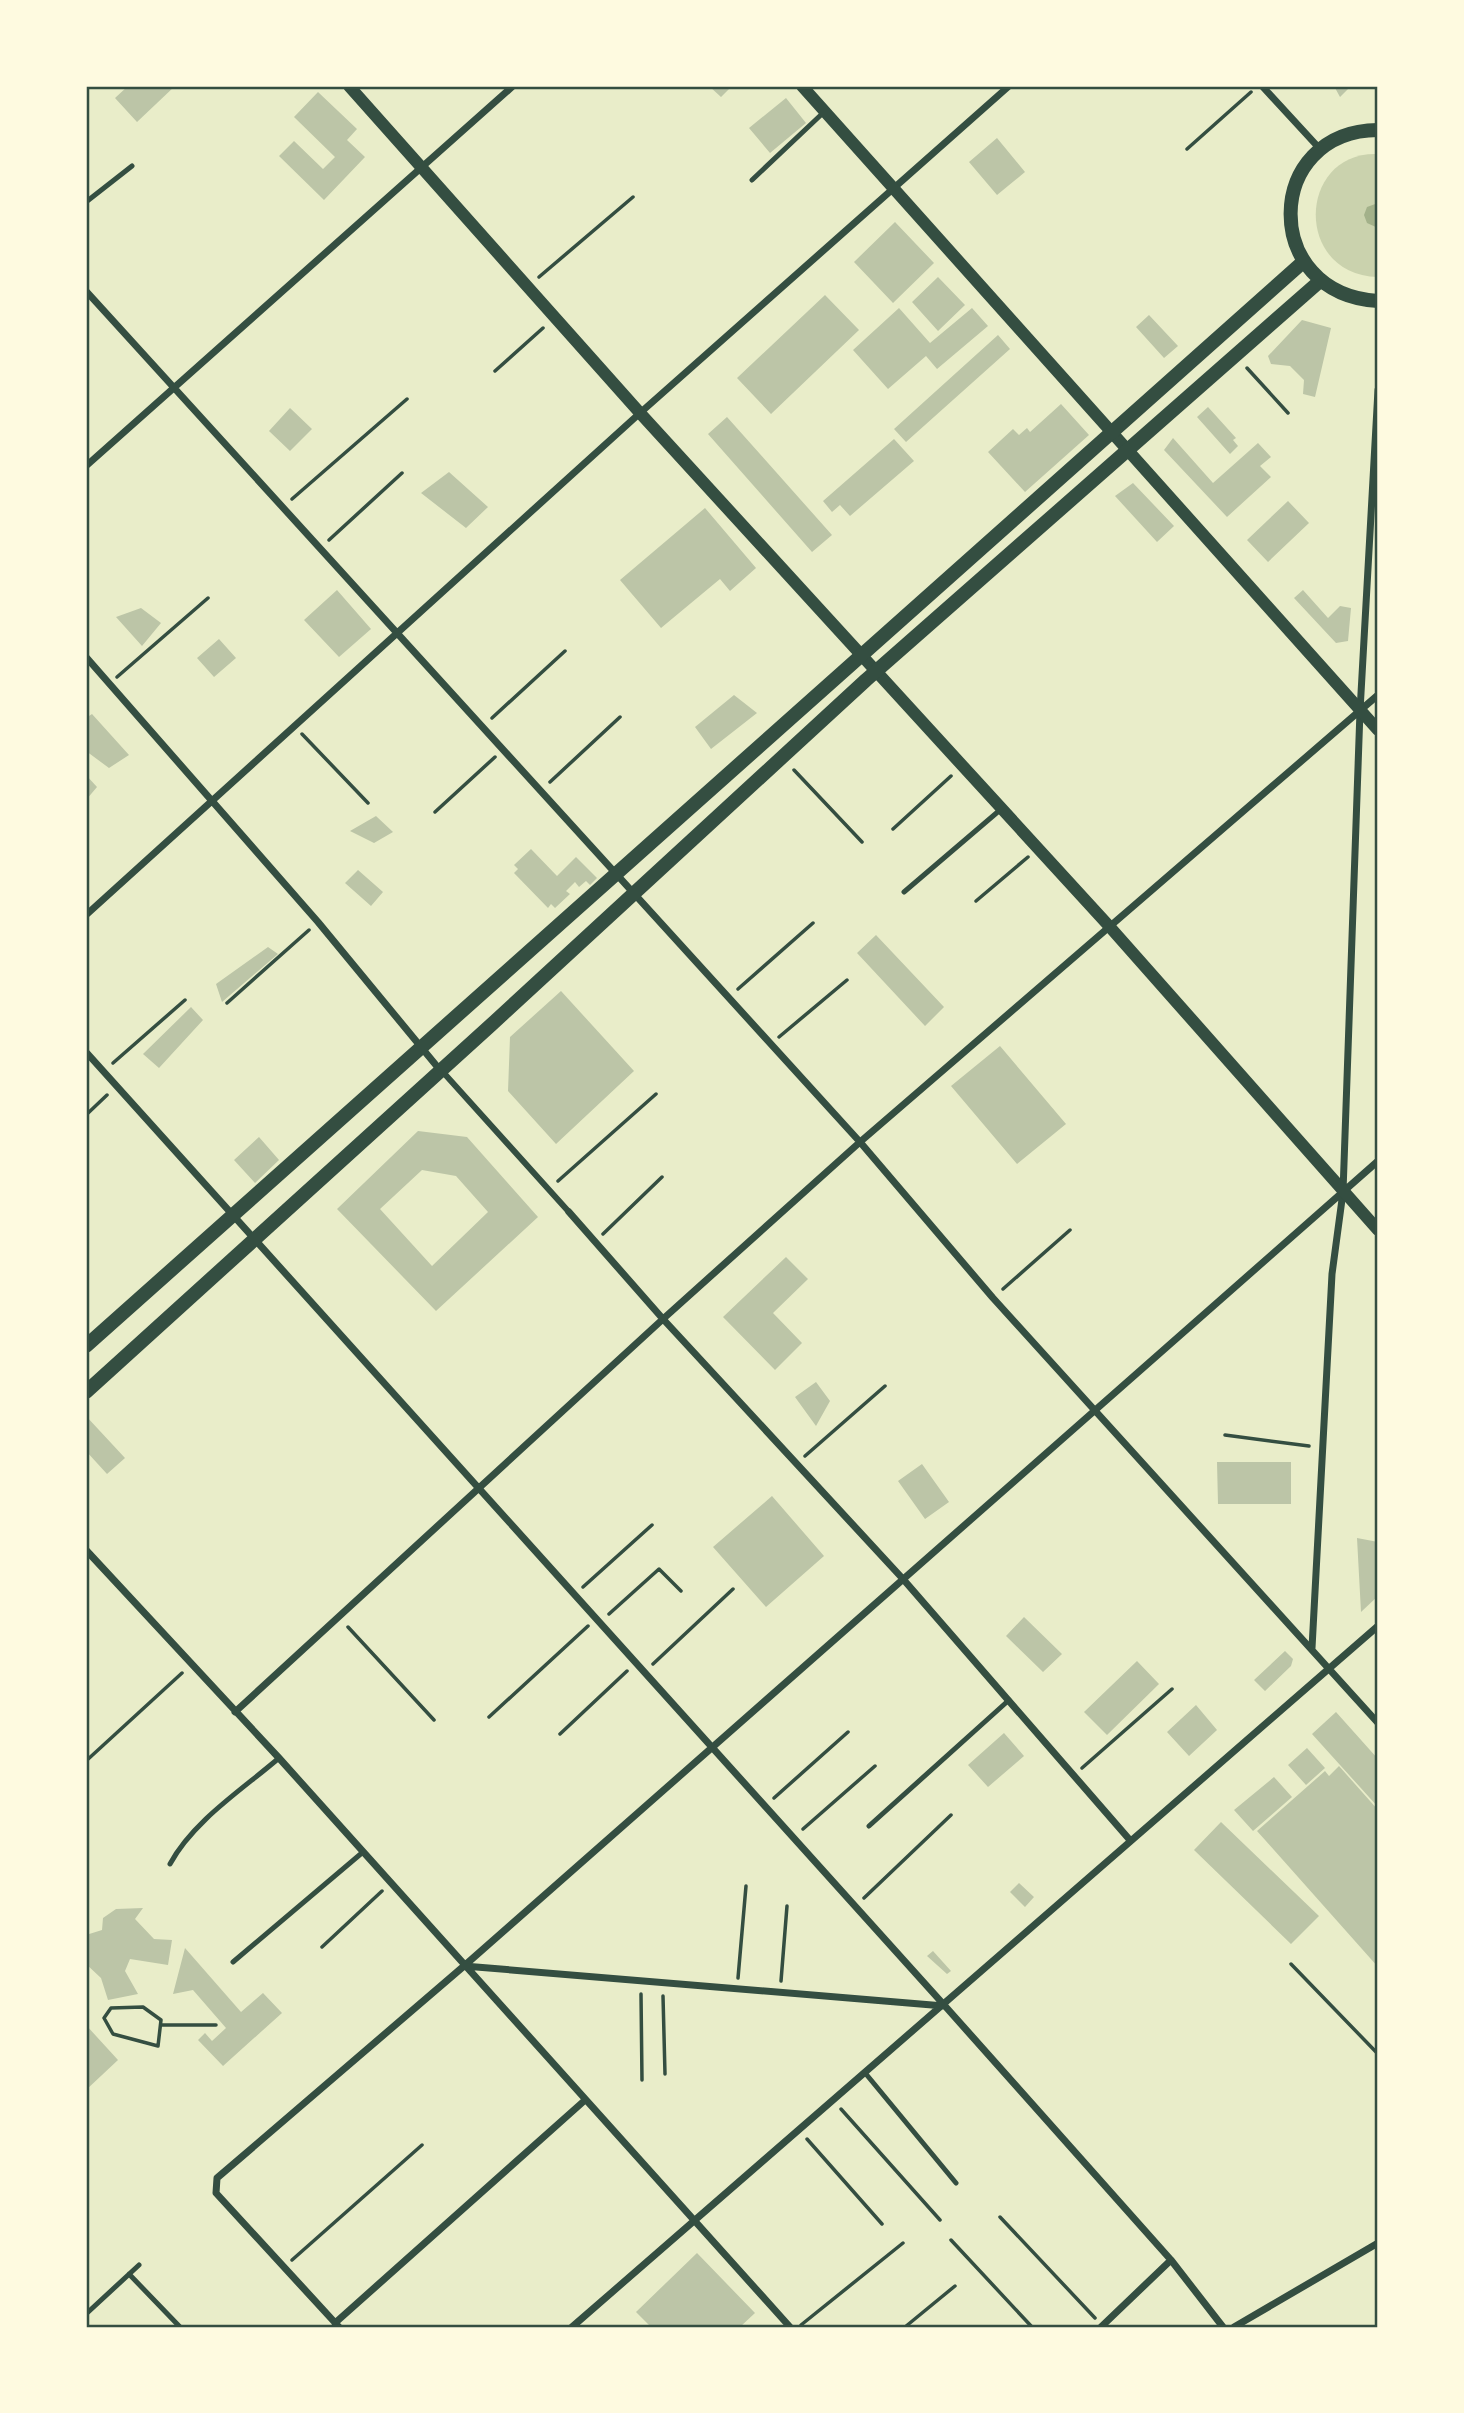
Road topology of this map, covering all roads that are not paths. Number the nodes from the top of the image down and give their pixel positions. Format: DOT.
graph roads {
  1 [pos="349,86"];
  2 [pos="513,86"];
  3 [pos="802,86"];
  4 [pos="1009,86"];
  5 [pos="1260,86"];
  6 [pos="825,111"];
  7 [pos="1378,130"];
  8 [pos="1320,149"];
  9 [pos="132,166"];
  10 [pos="421,167"];
  11 [pos="752,180"];
  12 [pos="894,189"];
  13 [pos="86,202"];
  14 [pos="1303,262"];
  15 [pos="1320,281"];
  16 [pos="86,292"];
  17 [pos="1378,301"];
  18 [pos="172,387"];
  19 [pos="1378,390"];
  20 [pos="640,413"];
  21 [pos="1111,432"];
  22 [pos="1128,451"];
  23 [pos="86,466"];
  24 [pos="396,634"];
  25 [pos="861,653"];
  26 [pos="86,657"];
  27 [pos="878,671"];
  28 [pos="1378,695"];
  29 [pos="1360,710"];
  30 [pos="1378,730"];
  31 [pos="213,800"];
  32 [pos="1002,808"];
  33 [pos="615,873"];
  34 [pos="904,892"];
  35 [pos="634,894"];
  36 [pos="86,915"];
  37 [pos="1109,926"];
  38 [pos="420,1047"];
  39 [pos="86,1052"];
  40 [pos="440,1070"];
  41 [pos="860,1142"];
  42 [pos="1378,1161"];
  43 [pos="1343,1192"];
  44 [pos="569,1212"];
  45 [pos="233,1215"];
  46 [pos="1378,1230"];
  47 [pos="254,1239"];
  48 [pos="663,1319"];
  49 [pos="86,1346"];
  50 [pos="86,1392"];
  51 [pos="1097,1410"];
  52 [pos="478,1487"];
  53 [pos="86,1550"];
  54 [pos="903,1579"];
  55 [pos="1378,1626"];
  56 [pos="1312,1648"];
  57 [pos="1331,1669"];
  58 [pos="1009,1700"];
  59 [pos="235,1712"];
  60 [pos="1378,1723"];
  61 [pos="712,1748"];
  62 [pos="279,1758"];
  63 [pos="869,1826"];
  64 [pos="1129,1839"];
  65 [pos="363,1852"];
  66 [pos="170,1864"];
  67 [pos="233,1962"];
  68 [pos="464,1966"];
  69 [pos="945,2006"];
  70 [pos="866,2074"];
  71 [pos="584,2101"];
  72 [pos="956,2183"];
  73 [pos="695,2220"];
  74 [pos="1378,2244"];
  75 [pos="1171,2260"];
  76 [pos="139,2265"];
  77 [pos="130,2274"];
  78 [pos="86,2314"];
  79 [pos="337,2325"];
  80 [pos="180,2327"];
  81 [pos="572,2327"];
  82 [pos="790,2327"];
  83 [pos="1101,2327"];
  84 [pos="1223,2327"];
  85 [pos="1234,2327"];
  1 -- 10 [label="street"];
  2 -- 10 [label="street"];
  3 -- 6 [label="street"];
  4 -- 12 [label="street"];
  5 -- 8 [label="street"];
  6 -- 11 [label="lane"];
  6 -- 12 [label="street"];
  7 -- 8 [label="main road"];
  8 -- 14 [label="main road"];
  9 -- 13 [label="lane"];
  10 -- 18 [label="street"];
  10 -- 20 [label="street"];
  12 -- 20 [label="street"];
  12 -- 21 [label="street"];
  14 -- 15 [label="main road"];
  14 -- 21 [label="main road"];
  15 -- 17 [label="main road"];
  15 -- 22 [label="main road"];
  16 -- 18 [label="street"];
  18 -- 23 [label="street"];
  18 -- 24 [label="street"];
  19 -- 29 [label="street"];
  20 -- 24 [label="street"];
  20 -- 25 [label="street"];
  21 -- 22 [label="street"];
  21 -- 25 [label="main road"];
  22 -- 27 [label="main road"];
  22 -- 29 [label="street"];
  24 -- 31 [label="street"];
  24 -- 33 [label="street"];
  25 -- 27 [label="street"];
  25 -- 33 [label="main road"];
  26 -- 31 [label="street"];
  27 -- 32 [label="street"];
  27 -- 35 [label="main road"];
  28 -- 29 [label="street"];
  29 -- 30 [label="street"];
  29 -- 37 [label="street"];
  29 -- 43 [label="street"];
  31 -- 36 [label="street"];
  31 -- 38 [label="street"];
  32 -- 34 [label="lane"];
  32 -- 37 [label="street"];
  33 -- 35 [label="street"];
  33 -- 38 [label="main road"];
  35 -- 40 [label="main road"];
  35 -- 41 [label="street"];
  37 -- 41 [label="street"];
  37 -- 43 [label="street"];
  38 -- 40 [label="street"];
  38 -- 45 [label="main road"];
  39 -- 45 [label="street"];
  40 -- 44 [label="street"];
  40 -- 47 [label="main road"];
  41 -- 48 [label="street"];
  41 -- 51 [label="street"];
  42 -- 43 [label="street"];
  43 -- 46 [label="street"];
  43 -- 51 [label="street"];
  43 -- 56 [label="street"];
  44 -- 48 [label="street"];
  45 -- 47 [label="street"];
  45 -- 49 [label="main road"];
  47 -- 50 [label="main road"];
  47 -- 52 [label="street"];
  48 -- 52 [label="street"];
  48 -- 54 [label="street"];
  51 -- 54 [label="street"];
  51 -- 56 [label="street"];
  52 -- 59 [label="street"];
  52 -- 61 [label="street"];
  53 -- 59 [label="street"];
  54 -- 58 [label="street"];
  54 -- 61 [label="street"];
  55 -- 57 [label="street"];
  56 -- 57 [label="street"];
  57 -- 60 [label="street"];
  57 -- 64 [label="street"];
  58 -- 63 [label="lane"];
  58 -- 64 [label="street"];
  59 -- 62 [label="street"];
  61 -- 68 [label="street"];
  61 -- 69 [label="street"];
  62 -- 65 [label="street"];
  62 -- 66 [label="lane"];
  64 -- 69 [label="street"];
  65 -- 67 [label="lane"];
  65 -- 68 [label="street"];
  68 -- 69 [label="street"];
  68 -- 71 [label="street"];
  68 -- 79 [label="street"];
  69 -- 70 [label="street"];
  69 -- 75 [label="street"];
  70 -- 72 [label="lane"];
  70 -- 73 [label="street"];
  71 -- 73 [label="street"];
  71 -- 79 [label="street"];
  73 -- 81 [label="street"];
  73 -- 82 [label="street"];
  74 -- 85 [label="street"];
  75 -- 83 [label="street"];
  75 -- 84 [label="street"];
  76 -- 77 [label="lane"];
  77 -- 78 [label="lane"];
  77 -- 80 [label="lane"];
}
